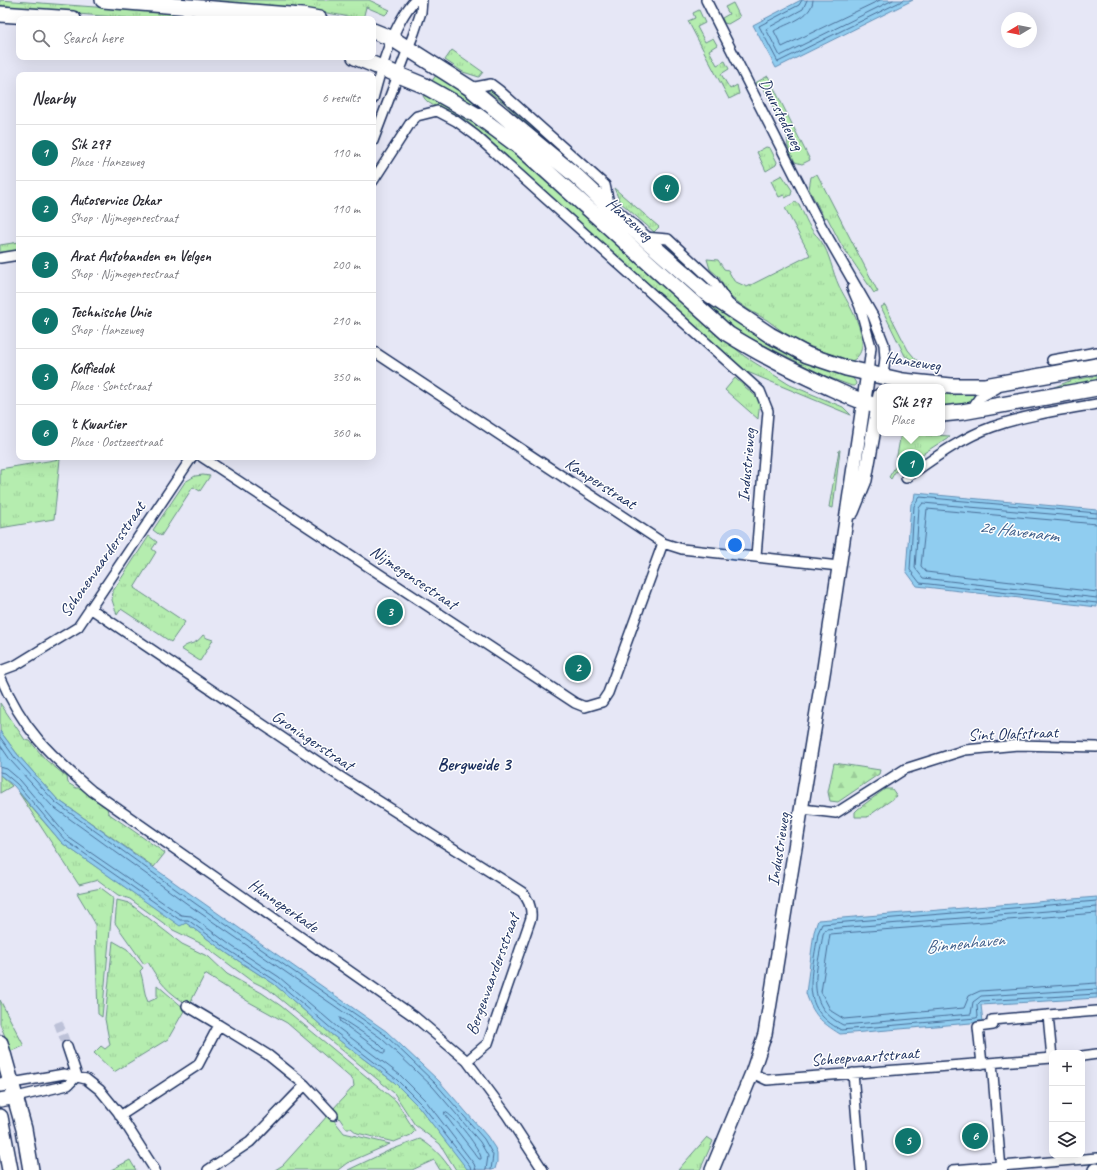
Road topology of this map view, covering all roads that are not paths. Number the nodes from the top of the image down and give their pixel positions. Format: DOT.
graph roads {
  1 [pos="104,0"];
  2 [pos="416,0"];
  3 [pos="422,0"];
  4 [pos="706,0"];
  5 [pos="0,14"];
  6 [pos="29,16"];
  7 [pos="302,16"];
  8 [pos="376,32"];
  9 [pos="393,39"];
  10 [pos="408,48"];
  11 [pos="363,60"];
  12 [pos="382,67"];
  13 [pos="397,74"];
  14 [pos="376,89"];
  15 [pos="376,133"];
  16 [pos="376,176"];
  17 [pos="831,243"];
  18 [pos="16,255"];
  19 [pos="0,258"];
  20 [pos="1097,352"];
  21 [pos="376,353"];
  22 [pos="1052,360"];
  23 [pos="1097,366"];
  24 [pos="868,373"];
  25 [pos="882,382"];
  26 [pos="1005,383"];
  27 [pos="926,384"];
  28 [pos="945,386"];
  29 [pos="1097,388"];
  30 [pos="875,403"];
  31 [pos="1097,404"];
  32 [pos="976,410"];
  33 [pos="945,414"];
  34 [pos="190,460"];
  35 [pos="207,460"];
  36 [pos="906,478"];
  37 [pos="663,543"];
  38 [pos="756,556"];
  39 [pos="839,566"];
  40 [pos="90,608"];
  41 [pos="0,671"];
  42 [pos="0,676"];
  43 [pos="1097,747"];
  44 [pos="802,809"];
  45 [pos="522,892"];
  46 [pos="187,1006"];
  47 [pos="1097,1011"];
  48 [pos="1048,1015"];
  49 [pos="219,1025"];
  50 [pos="0,1043"];
  51 [pos="67,1046"];
  52 [pos="1051,1050"];
  53 [pos="1097,1054"];
  54 [pos="1085,1056"];
  55 [pos="1049,1058"];
  56 [pos="467,1062"];
  57 [pos="992,1063"];
  58 [pos="982,1064"];
  59 [pos="752,1073"];
  60 [pos="853,1073"];
  61 [pos="77,1076"];
  62 [pos="305,1085"];
  63 [pos="9,1088"];
  64 [pos="0,1100"];
  65 [pos="333,1114"];
  66 [pos="120,1116"];
  67 [pos="0,1117"];
  68 [pos="1097,1158"];
  69 [pos="1001,1168"];
  70 [pos="10,1170"];
  71 [pos="30,1170"];
  72 [pos="155,1170"];
  73 [pos="208,1170"];
  74 [pos="543,1170"];
  75 [pos="712,1170"];
  76 [pos="861,1170"];
  77 [pos="952,1170"];
  1 -- 7 [label="main road"];
  2 -- 9 [label="street"];
  3 -- 10 [label="street"];
  4 -- 17 [label="street, Duurstedeweg"];
  5 -- 6 [label="main road"];
  8 -- 9 [label="main road, Hanzeweg"];
  9 -- 10 [label="main road, Hanzeweg"];
  9 -- 12 [label="street"];
  10 -- 13 [label="street"];
  10 -- 24 [label="main road, Hanzeweg"];
  11 -- 12 [label="main road, Hanzeweg"];
  12 -- 13 [label="main road, Hanzeweg"];
  12 -- 14 [label="street"];
  13 -- 15 [label="street"];
  13 -- 30 [label="main road, Hanzeweg"];
  16 -- 38 [label="street, Industrieweg"];
  17 -- 24 [label="street, Duurstedeweg"];
  17 -- 25 [label="street, Duurstedeweg"];
  18 -- 19 [label="street"];
  20 -- 22 [label="street"];
  21 -- 37 [label="street, Kamperstraat"];
  23 -- 26 [label="main road, Hanzeweg"];
  24 -- 25 [label="main road, Hanzeweg"];
  24 -- 30 [label="street, Industrieweg"];
  25 -- 27 [label="main road, Hanzeweg"];
  26 -- 28 [label="main road, Hanzeweg"];
  26 -- 32 [label="street, Hanzeweg"];
  29 -- 32 [label="main road"];
  30 -- 39 [label="street, Industrieweg"];
  31 -- 36 [label="street"];
  32 -- 33 [label="main road"];
  34 -- 40 [label="street, Schonenvaardersstraat"];
  35 -- 37 [label="street, Nijmegensestraat"];
  37 -- 38 [label="street, Kamperstraat"];
  38 -- 39 [label="street, Kamperstraat"];
  39 -- 44 [label="street, Industrieweg"];
  40 -- 41 [label="street, Schonenvaardersstraat"];
  40 -- 45 [label="street, Groningerstraat"];
  42 -- 56 [label="street, Hunneperkade"];
  43 -- 44 [label="street, Sint Olafstraat"];
  44 -- 59 [label="street, Industrieweg"];
  45 -- 56 [label="street, Bergenvaardersstraat"];
  46 -- 49 [label="street"];
  47 -- 48 [label="street"];
  48 -- 52 [label="street, Scheepvaartstraat"];
  48 -- 58 [label="street"];
  49 -- 62 [label="street"];
  49 -- 66 [label="street"];
  50 -- 63 [label="main road"];
  51 -- 61 [label="street"];
  53 -- 54 [label="street"];
  55 -- 57 [label="street, Scheepvaartstraat"];
  56 -- 74 [label="street, Hunneperkade"];
  57 -- 58 [label="street, Scheepvaartstraat"];
  57 -- 69 [label="street"];
  58 -- 60 [label="street, Scheepvaartstraat"];
  59 -- 60 [label="street, Scheepvaartstraat"];
  59 -- 75 [label="street, Industrieweg"];
  60 -- 76 [label="street"];
  61 -- 63 [label="street"];
  61 -- 63 [label="street"];
  61 -- 66 [label="street"];
  62 -- 65 [label="street"];
  62 -- 73 [label="street"];
  63 -- 64 [label="street"];
  63 -- 71 [label="main road"];
  66 -- 72 [label="street"];
  67 -- 70 [label="main road"];
  68 -- 69 [label="street"];
  69 -- 77 [label="street"];
}
